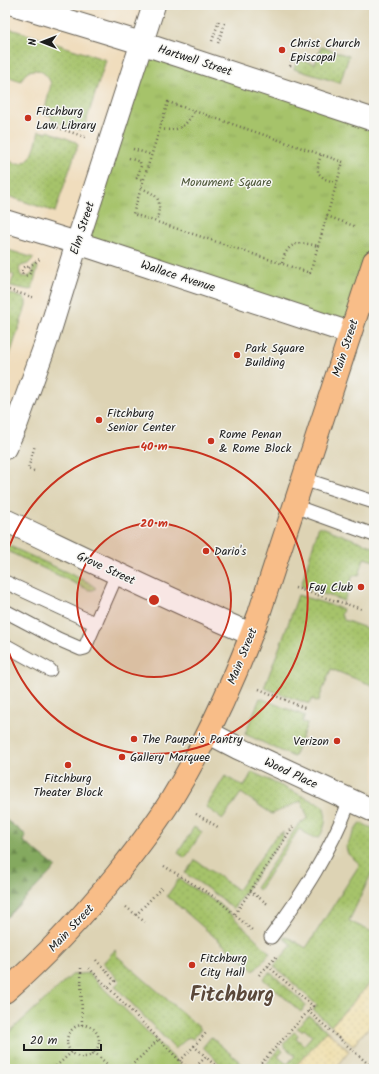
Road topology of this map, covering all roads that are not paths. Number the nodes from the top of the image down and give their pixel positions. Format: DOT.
graph roads {
  1 [pos="16,5"];
  2 [pos="154,5"];
  3 [pos="141,42"];
  4 [pos="374,120"];
  5 [pos="5,221"];
  6 [pos="77,243"];
  7 [pos="374,261"];
  8 [pos="350,333"];
  9 [pos="5,448"];
  10 [pos="303,479"];
  11 [pos="374,502"];
  12 [pos="294,506"];
  13 [pos="5,520"];
  14 [pos="374,535"];
  15 [pos="118,574"];
  16 [pos="5,582"];
  17 [pos="5,611"];
  18 [pos="96,624"];
  19 [pos="251,634"];
  20 [pos="5,645"];
  21 [pos="50,670"];
  22 [pos="208,733"];
  23 [pos="350,800"];
  24 [pos="374,811"];
  25 [pos="271,937"];
  26 [pos="5,992"];
  1 -- 3 [label="street, Hartwell Street"];
  2 -- 3 [label="street, Elm Street"];
  3 -- 4 [label="street, Hartwell Street"];
  3 -- 6 [label="street, Elm Street"];
  5 -- 6 [label="street, Wallace Avenue"];
  6 -- 8 [label="street, Wallace Avenue"];
  6 -- 9 [label="street, Elm Street"];
  7 -- 8 [label="highway, Main Street"];
  8 -- 10 [label="highway, Main Street"];
  10 -- 11 [label="lane"];
  10 -- 12 [label="highway, Main Street"];
  12 -- 14 [label="lane"];
  12 -- 19 [label="highway, Main Street"];
  13 -- 15 [label="street, Grove Street"];
  15 -- 18 [label="lane"];
  15 -- 19 [label="street, Grove Street"];
  16 -- 18 [label="lane"];
  17 -- 18 [label="lane"];
  19 -- 22 [label="highway, Main Street"];
  20 -- 21 [label="lane"];
  22 -- 23 [label="street, Wood Place"];
  22 -- 26 [label="highway, Main Street"];
  23 -- 24 [label="street, Wood Place"];
  23 -- 25 [label="lane"];
}
